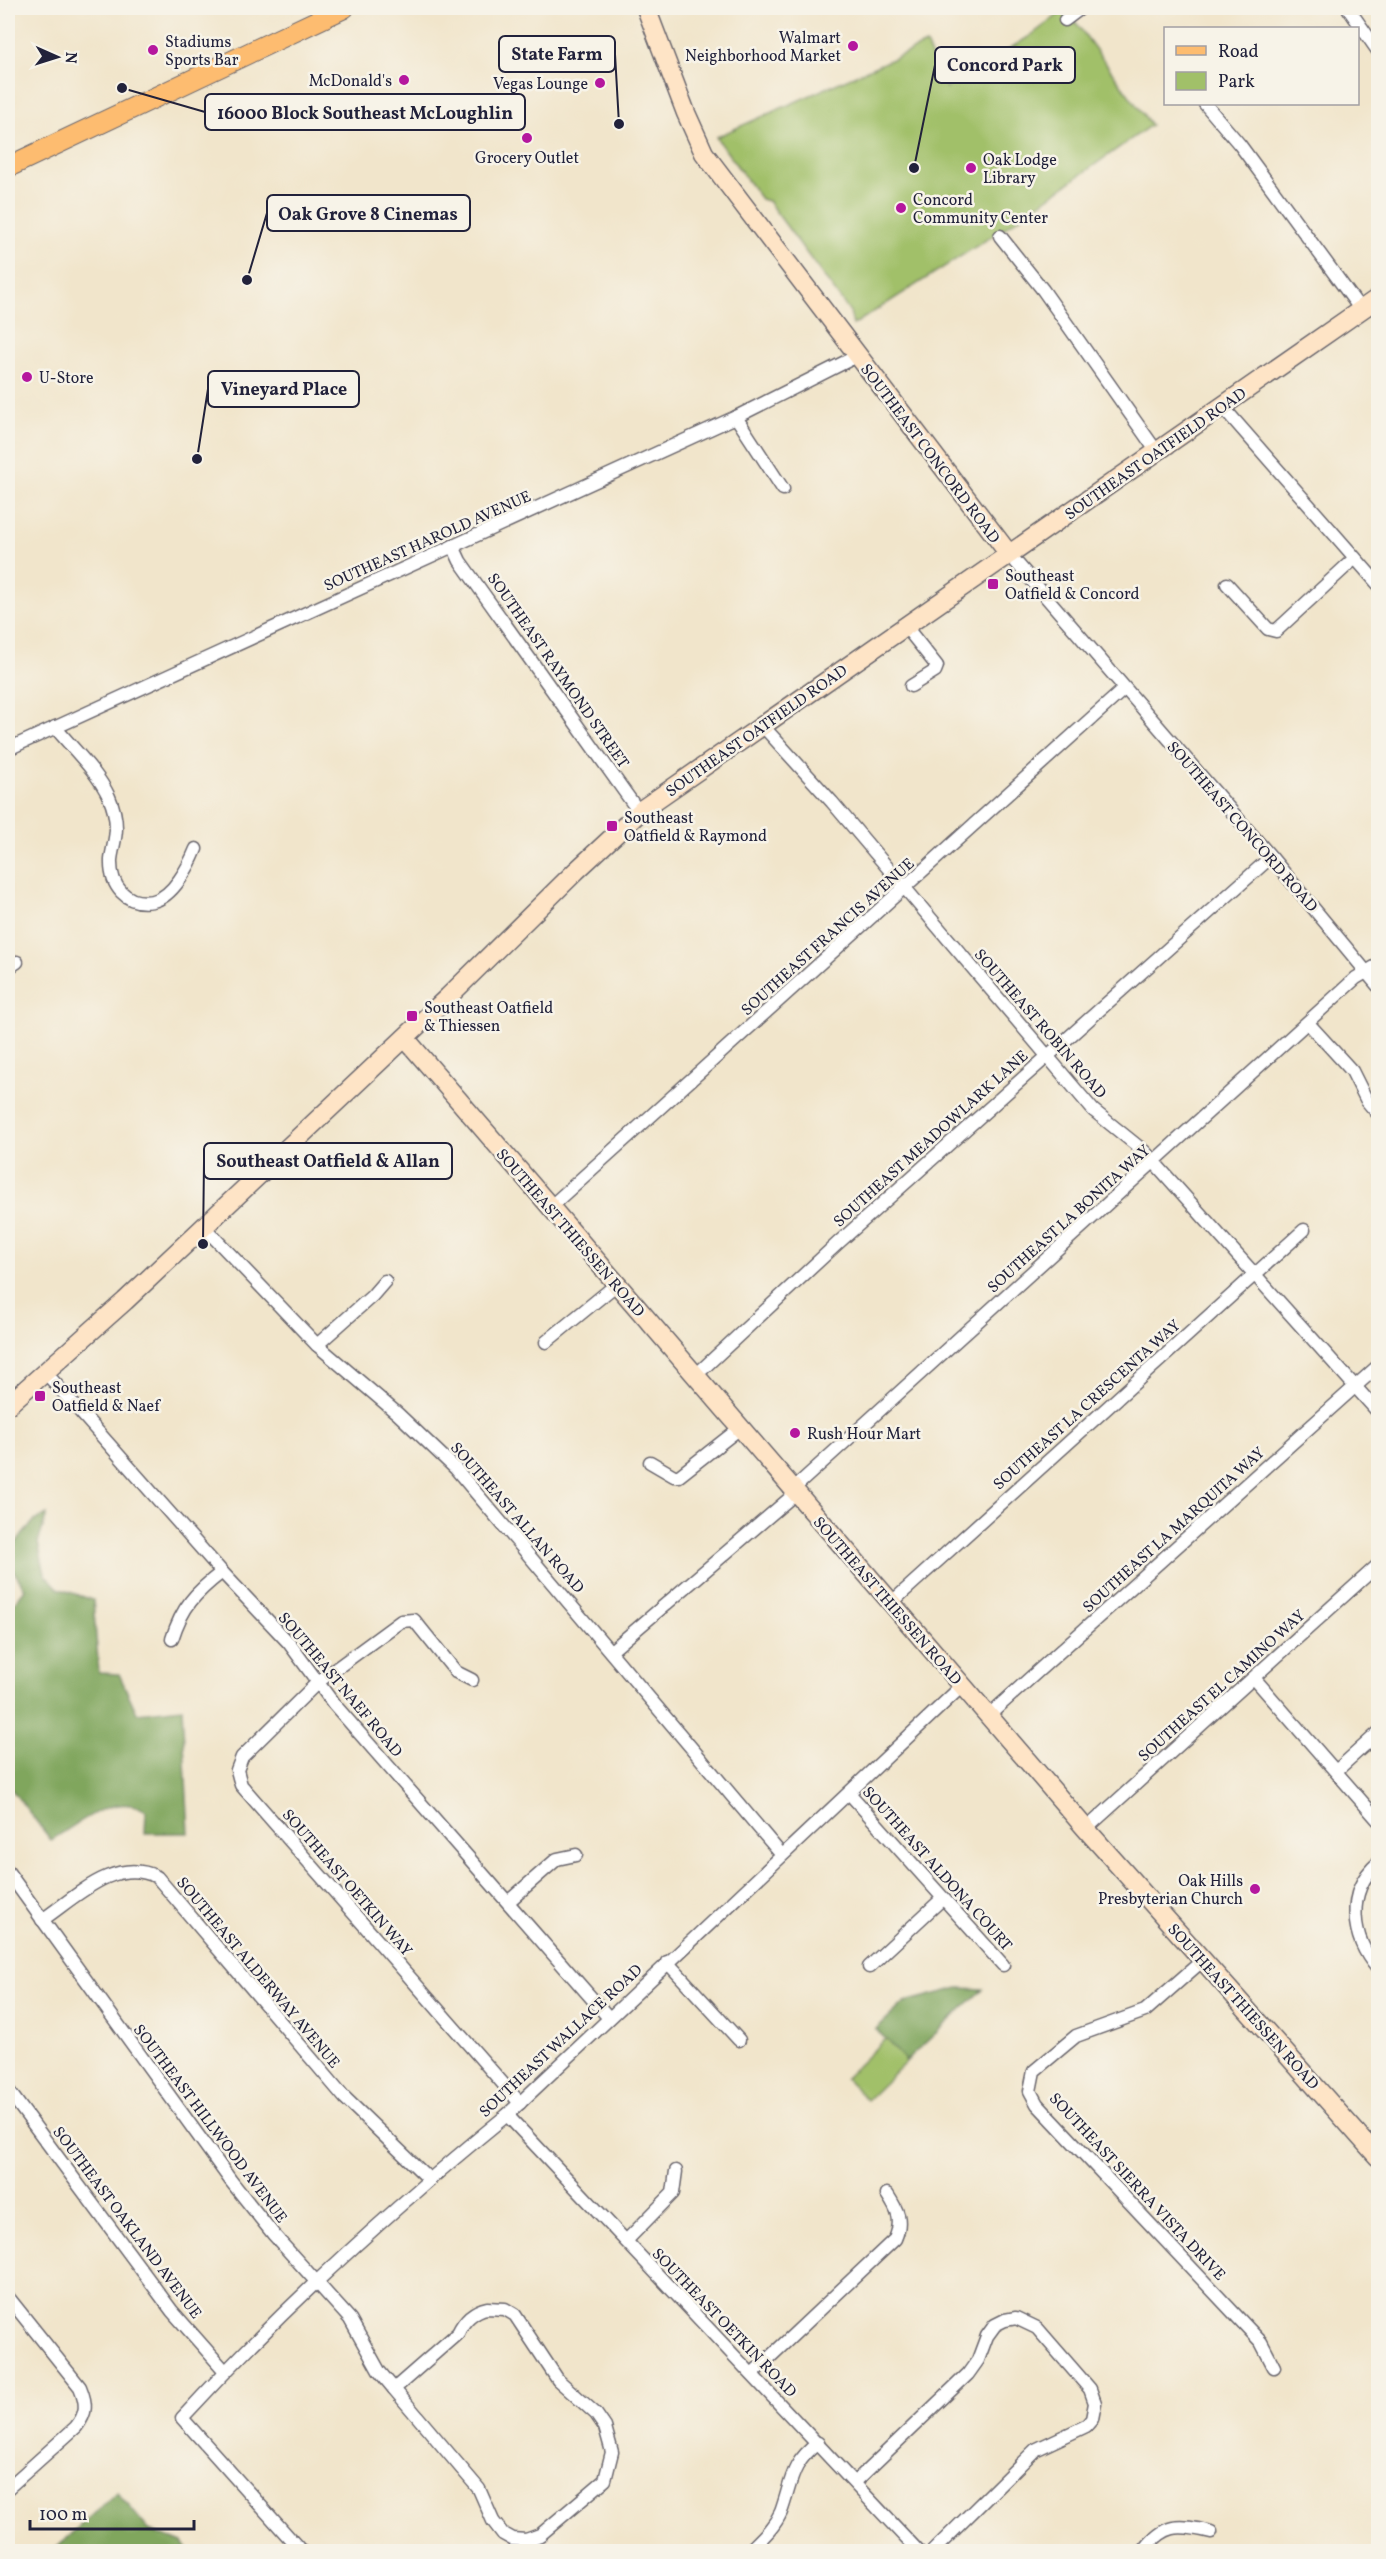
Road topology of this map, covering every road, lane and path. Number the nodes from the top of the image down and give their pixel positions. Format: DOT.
graph roads {
  1 [pos="344,8"];
  2 [pos="646,8"];
  3 [pos="1081,8"];
  4 [pos="1348,8"];
  5 [pos="1065,20"];
  6 [pos="1378,26"];
  7 [pos="1367,34"];
  8 [pos="1378,51"];
  9 [pos="1206,105"];
  10 [pos="8,168"];
  11 [pos="1000,236"];
  12 [pos="1378,298"];
  13 [pos="1361,310"];
  14 [pos="857,356"];
  15 [pos="1222,406"];
  16 [pos="736,417"];
  17 [pos="1157,452"];
  18 [pos="783,489"];
  19 [pos="453,546"];
  20 [pos="1008,554"];
  21 [pos="1355,558"];
  22 [pos="1227,584"];
  23 [pos="1378,584"];
  24 [pos="906,627"];
  25 [pos="911,686"];
  26 [pos="1124,688"];
  27 [pos="762,725"];
  28 [pos="55,728"];
  29 [pos="8,749"];
  30 [pos="639,812"];
  31 [pos="196,849"];
  32 [pos="1270,856"];
  33 [pos="903,890"];
  34 [pos="1378,965"];
  35 [pos="1366,971"];
  36 [pos="1378,986"];
  37 [pos="1308,1023"];
  38 [pos="405,1038"];
  39 [pos="1047,1056"];
  40 [pos="1378,1114"];
  41 [pos="1154,1162"];
  42 [pos="550,1207"];
  43 [pos="203,1226"];
  44 [pos="1304,1230"];
  45 [pos="1254,1275"];
  46 [pos="385,1281"];
  47 [pos="616,1284"];
  48 [pos="546,1342"];
  49 [pos="317,1345"];
  50 [pos="1378,1366"];
  51 [pos="46,1372"];
  52 [pos="695,1376"];
  53 [pos="1356,1386"];
  54 [pos="8,1405"];
  55 [pos="1378,1412"];
  56 [pos="740,1428"];
  57 [pos="650,1462"];
  58 [pos="794,1491"];
  59 [pos="1378,1565"];
  60 [pos="222,1572"];
  61 [pos="891,1603"];
  62 [pos="172,1639"];
  63 [pos="611,1651"];
  64 [pos="1254,1678"];
  65 [pos="472,1680"];
  66 [pos="318,1682"];
  67 [pos="962,1686"];
  68 [pos="988,1716"];
  69 [pos="1378,1733"];
  70 [pos="1336,1771"];
  71 [pos="849,1793"];
  72 [pos="1378,1820"];
  73 [pos="1086,1829"];
  74 [pos="781,1854"];
  75 [pos="576,1855"];
  76 [pos="1378,1863"];
  77 [pos="8,1872"];
  78 [pos="942,1899"];
  79 [pos="508,1902"];
  80 [pos="42,1920"];
  81 [pos="1203,1960"];
  82 [pos="667,1962"];
  83 [pos="1003,1965"];
  84 [pos="869,1967"];
  85 [pos="1378,1969"];
  86 [pos="609,2018"];
  87 [pos="739,2040"];
  88 [pos="8,2090"];
  89 [pos="520,2103"];
  90 [pos="507,2115"];
  91 [pos="1378,2157"];
  92 [pos="676,2170"];
  93 [pos="429,2179"];
  94 [pos="887,2194"];
  95 [pos="626,2241"];
  96 [pos="318,2283"];
  97 [pos="8,2297"];
  98 [pos="1274,2367"];
  99 [pos="225,2371"];
  100 [pos="752,2374"];
  101 [pos="394,2389"];
  102 [pos="818,2443"];
  103 [pos="855,2482"];
  104 [pos="9,2483"];
  105 [pos="1211,2532"];
  106 [pos="302,2552"];
  107 [pos="748,2552"];
  108 [pos="919,2552"];
  109 [pos="932,2552"];
  110 [pos="1143,2552"];
  1 -- 10 [label="main road"];
  2 -- 14 [label="main road, SOUTHEAST CONCORD ROAD"];
  3 -- 5 [label="street"];
  4 -- 7 [label="street"];
  6 -- 7 [label="street"];
  7 -- 8 [label="street"];
  9 -- 13 [label="street"];
  11 -- 17 [label="street"];
  12 -- 13 [label="main road, SOUTHEAST OATFIELD ROAD"];
  13 -- 15 [label="main road, SOUTHEAST OATFIELD ROAD"];
  14 -- 16 [label="street, SOUTHEAST HAROLD AVENUE"];
  14 -- 20 [label="main road, SOUTHEAST CONCORD ROAD"];
  15 -- 17 [label="main road, SOUTHEAST OATFIELD ROAD"];
  15 -- 21 [label="street"];
  16 -- 18 [label="street"];
  16 -- 19 [label="street, SOUTHEAST HAROLD AVENUE"];
  17 -- 20 [label="main road, SOUTHEAST OATFIELD ROAD"];
  19 -- 28 [label="street, SOUTHEAST HAROLD AVENUE"];
  19 -- 30 [label="street, SOUTHEAST RAYMOND STREET"];
  20 -- 24 [label="main road, SOUTHEAST OATFIELD ROAD"];
  20 -- 26 [label="street, SOUTHEAST CONCORD ROAD"];
  21 -- 22 [label="street"];
  21 -- 23 [label="street"];
  24 -- 25 [label="street"];
  24 -- 27 [label="main road, SOUTHEAST OATFIELD ROAD"];
  26 -- 32 [label="street, SOUTHEAST CONCORD ROAD"];
  26 -- 33 [label="street, SOUTHEAST FRANCIS AVENUE"];
  27 -- 30 [label="main road, SOUTHEAST OATFIELD ROAD"];
  27 -- 33 [label="street, SOUTHEAST ROBIN ROAD"];
  28 -- 29 [label="street, SOUTHEAST HAROLD AVENUE"];
  28 -- 31 [label="street"];
  30 -- 38 [label="main road, SOUTHEAST OATFIELD ROAD"];
  32 -- 35 [label="street, SOUTHEAST CONCORD ROAD"];
  32 -- 39 [label="street, SOUTHEAST MEADOWLARK LANE"];
  33 -- 39 [label="street, SOUTHEAST ROBIN ROAD"];
  33 -- 42 [label="street, SOUTHEAST FRANCIS AVENUE"];
  34 -- 35 [label="street, SOUTHEAST LA BONITA WAY"];
  35 -- 36 [label="street, SOUTHEAST CONCORD ROAD"];
  35 -- 37 [label="street, SOUTHEAST LA BONITA WAY"];
  37 -- 40 [label="street"];
  37 -- 41 [label="street, SOUTHEAST LA BONITA WAY"];
  38 -- 42 [label="main road, SOUTHEAST THIESSEN ROAD"];
  38 -- 43 [label="main road, SOUTHEAST OATFIELD ROAD"];
  39 -- 41 [label="street, SOUTHEAST ROBIN ROAD"];
  39 -- 52 [label="street, SOUTHEAST MEADOWLARK LANE"];
  41 -- 45 [label="street, SOUTHEAST ROBIN ROAD"];
  41 -- 58 [label="street, SOUTHEAST LA BONITA WAY"];
  42 -- 47 [label="main road, SOUTHEAST THIESSEN ROAD"];
  43 -- 49 [label="street, SOUTHEAST ALLAN ROAD"];
  43 -- 51 [label="main road, SOUTHEAST OATFIELD ROAD"];
  44 -- 45 [label="street, SOUTHEAST LA CRESCENTA WAY"];
  45 -- 53 [label="street, SOUTHEAST ROBIN ROAD"];
  45 -- 61 [label="street, SOUTHEAST LA CRESCENTA WAY"];
  46 -- 49 [label="street"];
  47 -- 48 [label="street"];
  47 -- 52 [label="main road, SOUTHEAST THIESSEN ROAD"];
  49 -- 63 [label="street, SOUTHEAST ALLAN ROAD"];
  50 -- 53 [label="street, SOUTHEAST LA MARQUITA WAY"];
  51 -- 54 [label="main road, SOUTHEAST OATFIELD ROAD"];
  51 -- 60 [label="street, SOUTHEAST NAEF ROAD"];
  52 -- 56 [label="main road, SOUTHEAST THIESSEN ROAD"];
  53 -- 55 [label="street, SOUTHEAST ROBIN ROAD"];
  53 -- 68 [label="street, SOUTHEAST LA MARQUITA WAY"];
  56 -- 57 [label="street"];
  56 -- 58 [label="main road, SOUTHEAST THIESSEN ROAD"];
  58 -- 61 [label="main road, SOUTHEAST THIESSEN ROAD"];
  58 -- 63 [label="street, SOUTHEAST LA BONITA WAY"];
  59 -- 64 [label="street, SOUTHEAST EL CAMINO WAY"];
  60 -- 62 [label="street"];
  60 -- 66 [label="street, SOUTHEAST NAEF ROAD"];
  61 -- 67 [label="main road, SOUTHEAST THIESSEN ROAD"];
  63 -- 74 [label="street, SOUTHEAST ALLAN ROAD"];
  64 -- 70 [label="street"];
  64 -- 73 [label="street, SOUTHEAST EL CAMINO WAY"];
  65 -- 66 [label="street, SOUTHEAST OETKIN WAY"];
  66 -- 79 [label="street, SOUTHEAST NAEF ROAD"];
  66 -- 89 [label="street, SOUTHEAST OETKIN WAY"];
  67 -- 68 [label="main road, SOUTHEAST THIESSEN ROAD"];
  67 -- 71 [label="street, SOUTHEAST WALLACE ROAD"];
  68 -- 73 [label="main road, SOUTHEAST THIESSEN ROAD"];
  69 -- 70 [label="street"];
  70 -- 72 [label="street"];
  71 -- 74 [label="street, SOUTHEAST WALLACE ROAD"];
  71 -- 78 [label="street, SOUTHEAST ALDONA COURT"];
  73 -- 81 [label="main road, SOUTHEAST THIESSEN ROAD"];
  74 -- 82 [label="street, SOUTHEAST WALLACE ROAD"];
  75 -- 79 [label="street"];
  76 -- 85 [label="street"];
  77 -- 80 [label="street, SOUTHEAST HILLWOOD AVENUE"];
  78 -- 83 [label="street, SOUTHEAST ALDONA COURT"];
  78 -- 84 [label="street"];
  79 -- 86 [label="street, SOUTHEAST NAEF ROAD"];
  80 -- 93 [label="street, SOUTHEAST ALDERWAY AVENUE"];
  80 -- 96 [label="street, SOUTHEAST HILLWOOD AVENUE"];
  81 -- 91 [label="main road, SOUTHEAST THIESSEN ROAD"];
  81 -- 98 [label="street, SOUTHEAST SIERRA VISTA DRIVE"];
  82 -- 86 [label="street, SOUTHEAST WALLACE ROAD"];
  82 -- 87 [label="street"];
  86 -- 89 [label="street, SOUTHEAST WALLACE ROAD"];
  88 -- 99 [label="street, SOUTHEAST OAKLAND AVENUE"];
  89 -- 90 [label="street, SOUTHEAST WALLACE ROAD"];
  90 -- 93 [label="street, SOUTHEAST WALLACE ROAD"];
  90 -- 95 [label="street, SOUTHEAST OETKIN ROAD"];
  92 -- 95 [label="street"];
  93 -- 96 [label="street, SOUTHEAST WALLACE ROAD"];
  94 -- 100 [label="street"];
  95 -- 100 [label="street, SOUTHEAST OETKIN ROAD"];
  96 -- 99 [label="street, SOUTHEAST WALLACE ROAD"];
  96 -- 101 [label="street, SOUTHEAST HILLWOOD AVENUE"];
  97 -- 104 [label="street"];
  99 -- 106 [label="street, SOUTHEAST WALLACE ROAD"];
  100 -- 102 [label="street, SOUTHEAST OETKIN ROAD"];
  101 -- 101 [label="street, SOUTHEAST HILLWOOD AVENUE"];
  102 -- 103 [label="street, SOUTHEAST OETKIN ROAD"];
  102 -- 107 [label="street"];
  103 -- 108 [label="street, SOUTHEAST OETKIN ROAD"];
  103 -- 109 [label="street"];
  105 -- 110 [label="street"];
}
